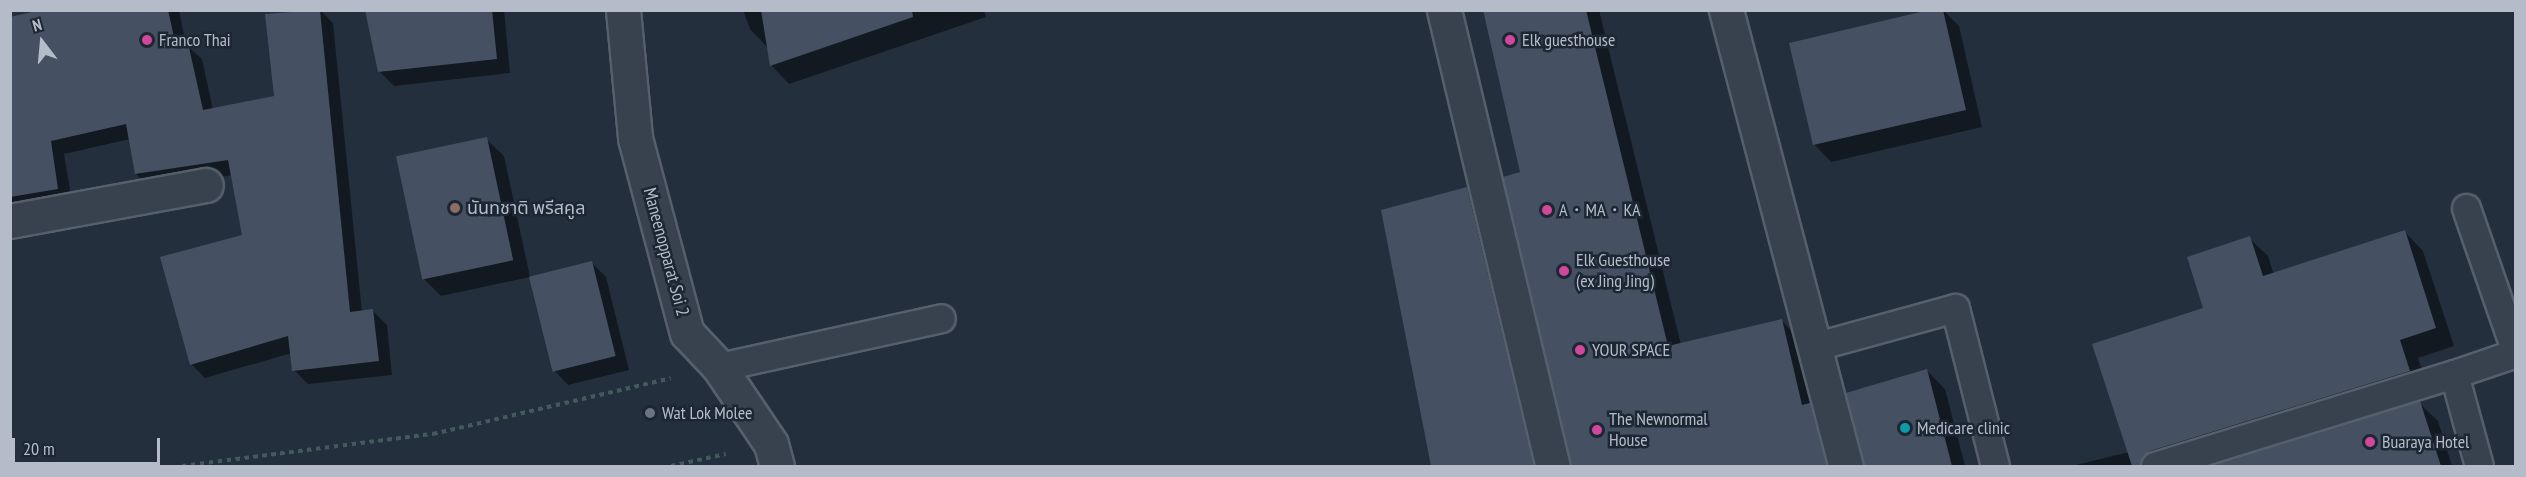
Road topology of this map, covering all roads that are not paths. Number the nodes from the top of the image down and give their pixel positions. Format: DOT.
graph roads {
  1 [pos="623,10"];
  2 [pos="1444,10"];
  3 [pos="1726,10"];
  4 [pos="206,185"];
  5 [pos="2466,208"];
  6 [pos="10,221"];
  7 [pos="941,318"];
  8 [pos="1817,346"];
  9 [pos="2516,353"];
  10 [pos="719,367"];
  11 [pos="2454,374"];
  12 [pos="774,455"];
  13 [pos="1553,466"];
  14 [pos="1846,466"];
  15 [pos="1995,466"];
  16 [pos="2155,466"];
  17 [pos="2480,466"];
  1 -- 10 [label="street, Maneenopparat Soi 2"];
  2 -- 13 [label="street"];
  3 -- 8 [label="street"];
  4 -- 6 [label="street"];
  5 -- 9 [label="lane"];
  7 -- 10 [label="lane"];
  8 -- 14 [label="street"];
  8 -- 15 [label="lane"];
  9 -- 11 [label="lane"];
  10 -- 12 [label="street, Maneenopparat Soi 2"];
  11 -- 16 [label="lane"];
  11 -- 17 [label="lane"];
}
